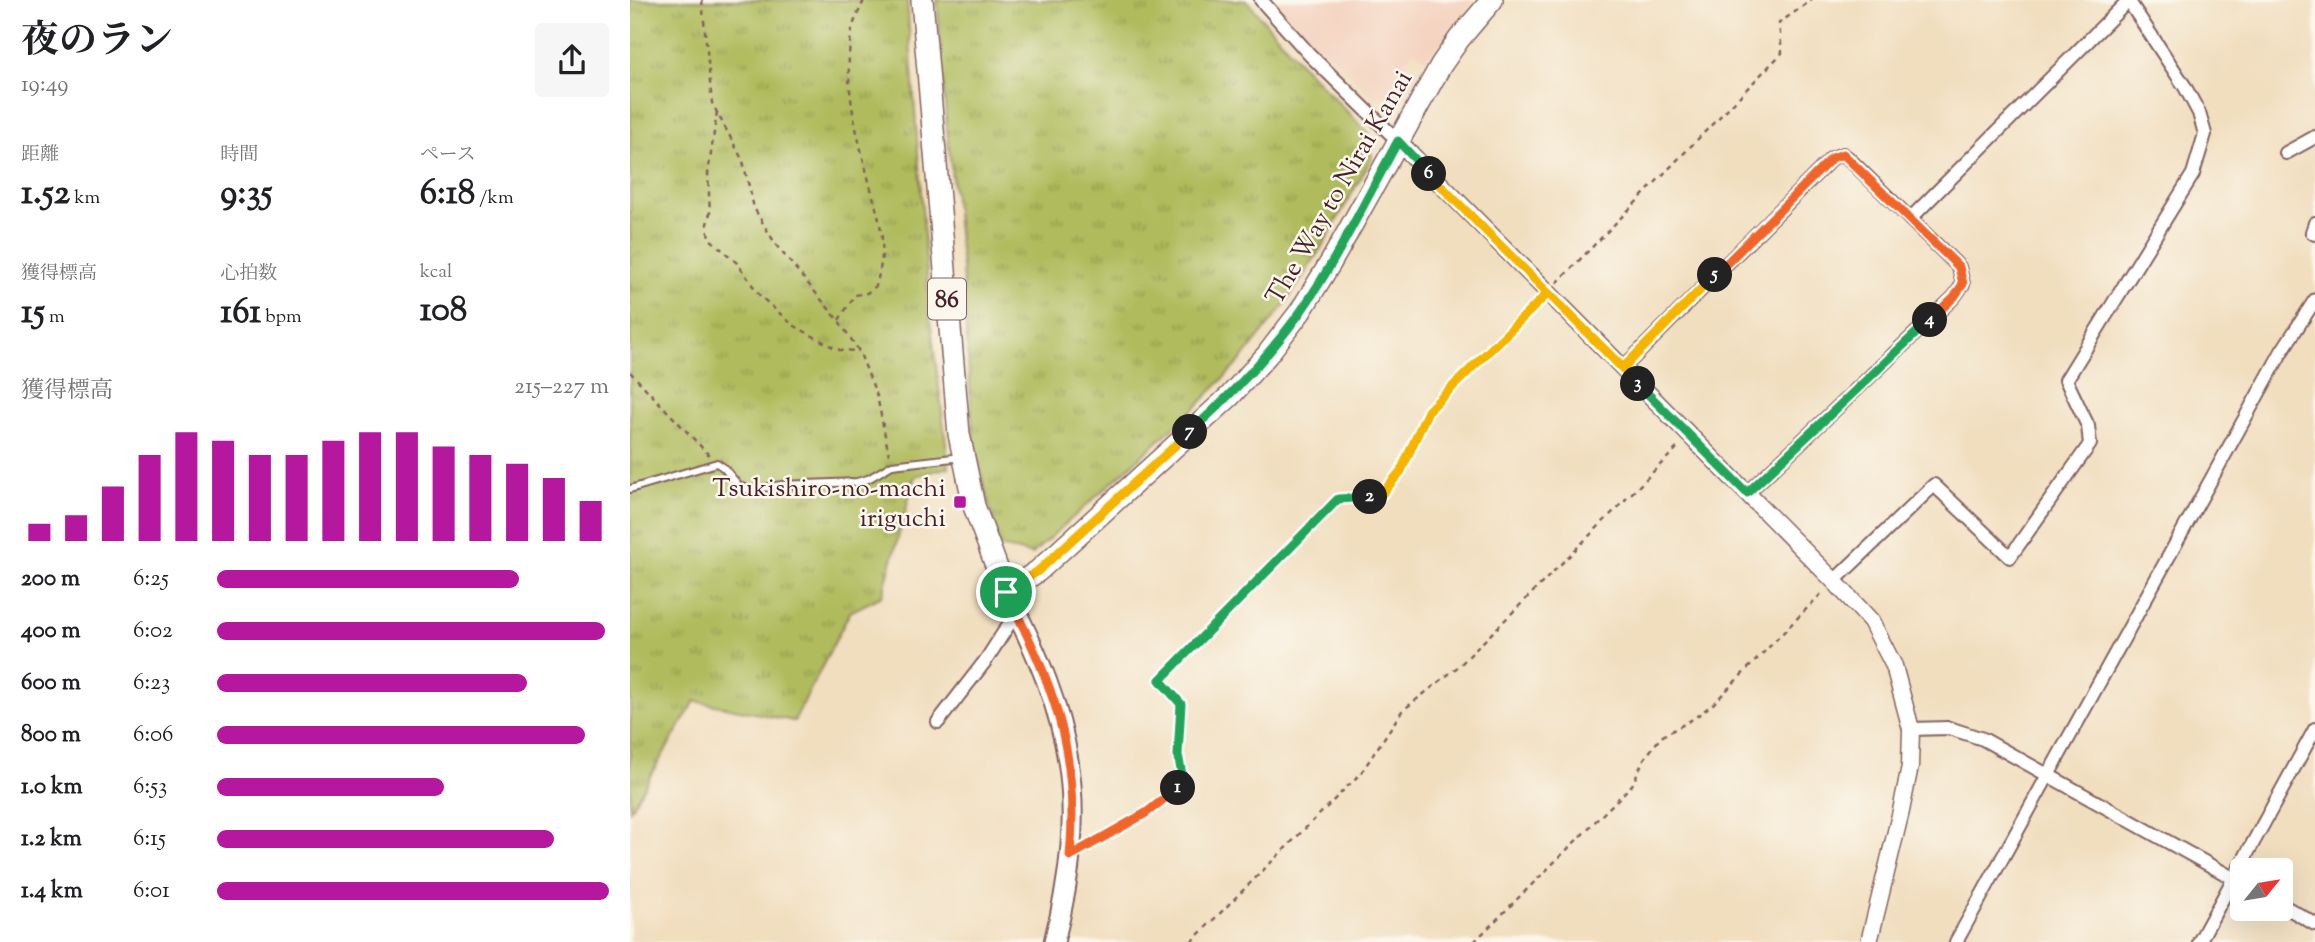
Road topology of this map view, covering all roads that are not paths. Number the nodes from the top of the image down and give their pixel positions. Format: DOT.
graph roads {
  1 [pos="922,0"];
  2 [pos="1261,0"];
  3 [pos="1493,0"];
  4 [pos="2128,0"];
  5 [pos="2315,137"];
  6 [pos="1398,141"];
  7 [pos="2286,153"];
  8 [pos="1910,219"];
  9 [pos="2315,223"];
  10 [pos="2315,234"];
  11 [pos="2315,300"];
  12 [pos="1623,368"];
  13 [pos="964,457"];
  14 [pos="630,489"];
  15 [pos="1747,493"];
  16 [pos="1834,581"];
  17 [pos="1006,592"];
  18 [pos="1018,615"];
  19 [pos="938,722"];
  20 [pos="1911,729"];
  21 [pos="2315,729"];
  22 [pos="2047,775"];
  23 [pos="2250,858"];
  24 [pos="2230,877"];
  25 [pos="2230,894"];
  26 [pos="2293,911"];
  27 [pos="2315,923"];
  28 [pos="1054,942"];
  29 [pos="1869,942"];
  30 [pos="1956,942"];
  31 [pos="2199,942"];
  1 -- 13 [label="main road, 86"];
  2 -- 6 [label="street"];
  3 -- 6 [label="main road, The Way to Nirai Kanai"];
  4 -- 8 [label="street"];
  4 -- 16 [label="street"];
  5 -- 7 [label="street"];
  6 -- 12 [label="street"];
  6 -- 17 [label="main road, The Way to Nirai Kanai"];
  8 -- 12 [label="street"];
  8 -- 15 [label="street"];
  9 -- 10 [label="street"];
  11 -- 22 [label="street"];
  12 -- 15 [label="street"];
  13 -- 14 [label="lane"];
  13 -- 17 [label="main road, 86"];
  15 -- 16 [label="street"];
  16 -- 20 [label="street"];
  17 -- 18 [label="main road"];
  18 -- 19 [label="street"];
  18 -- 28 [label="main road"];
  20 -- 22 [label="street"];
  20 -- 29 [label="street"];
  21 -- 23 [label="street"];
  22 -- 24 [label="street"];
  22 -- 30 [label="street"];
  25 -- 31 [label="street"];
  26 -- 27 [label="street"];
}
